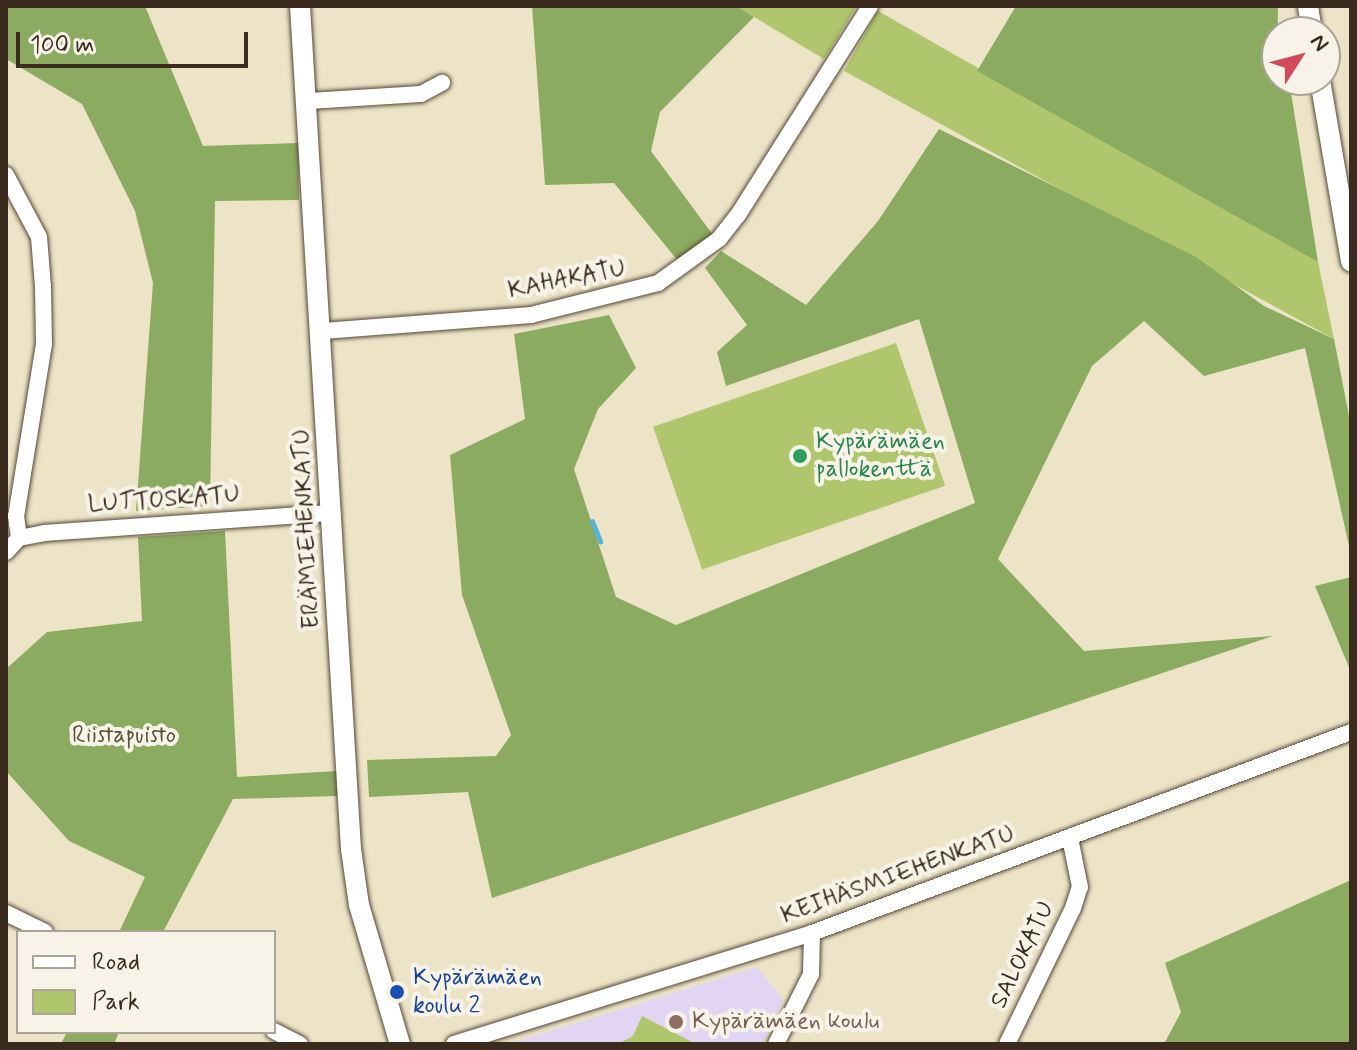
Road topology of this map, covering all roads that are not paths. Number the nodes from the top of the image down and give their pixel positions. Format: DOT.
graph roads {
  1 [pos="300,6"];
  2 [pos="870,6"];
  3 [pos="442,83"];
  4 [pos="1323,96"];
  5 [pos="309,101"];
  6 [pos="6,175"];
  7 [pos="1351,261"];
  8 [pos="323,331"];
  9 [pos="332,513"];
  10 [pos="19,538"];
  11 [pos="6,552"];
  12 [pos="1351,732"];
  13 [pos="1070,838"];
  14 [pos="6,913"];
  15 [pos="41,930"];
  16 [pos="812,933"];
  17 [pos="276,1032"];
  18 [pos="300,1044"];
  19 [pos="400,1044"];
  20 [pos="454,1044"];
  21 [pos="776,1044"];
  22 [pos="1007,1044"];
  1 -- 5 [label="street, ERÄMIEHENKATU"];
  2 -- 8 [label="street, KAHAKATU"];
  3 -- 5 [label="street"];
  4 -- 7 [label="street"];
  5 -- 8 [label="street, ERÄMIEHENKATU"];
  6 -- 10 [label="street"];
  8 -- 9 [label="street, ERÄMIEHENKATU"];
  9 -- 10 [label="street, LUTTOSKATU"];
  9 -- 19 [label="street, ERÄMIEHENKATU"];
  10 -- 11 [label="street"];
  12 -- 13 [label="street, KEIHÄSMIEHENKATU"];
  13 -- 16 [label="street, KEIHÄSMIEHENKATU"];
  13 -- 22 [label="street, SALOKATU"];
  14 -- 15 [label="street"];
  16 -- 20 [label="street, KEIHÄSMIEHENKATU"];
  16 -- 21 [label="street"];
  17 -- 18 [label="street"];
}
